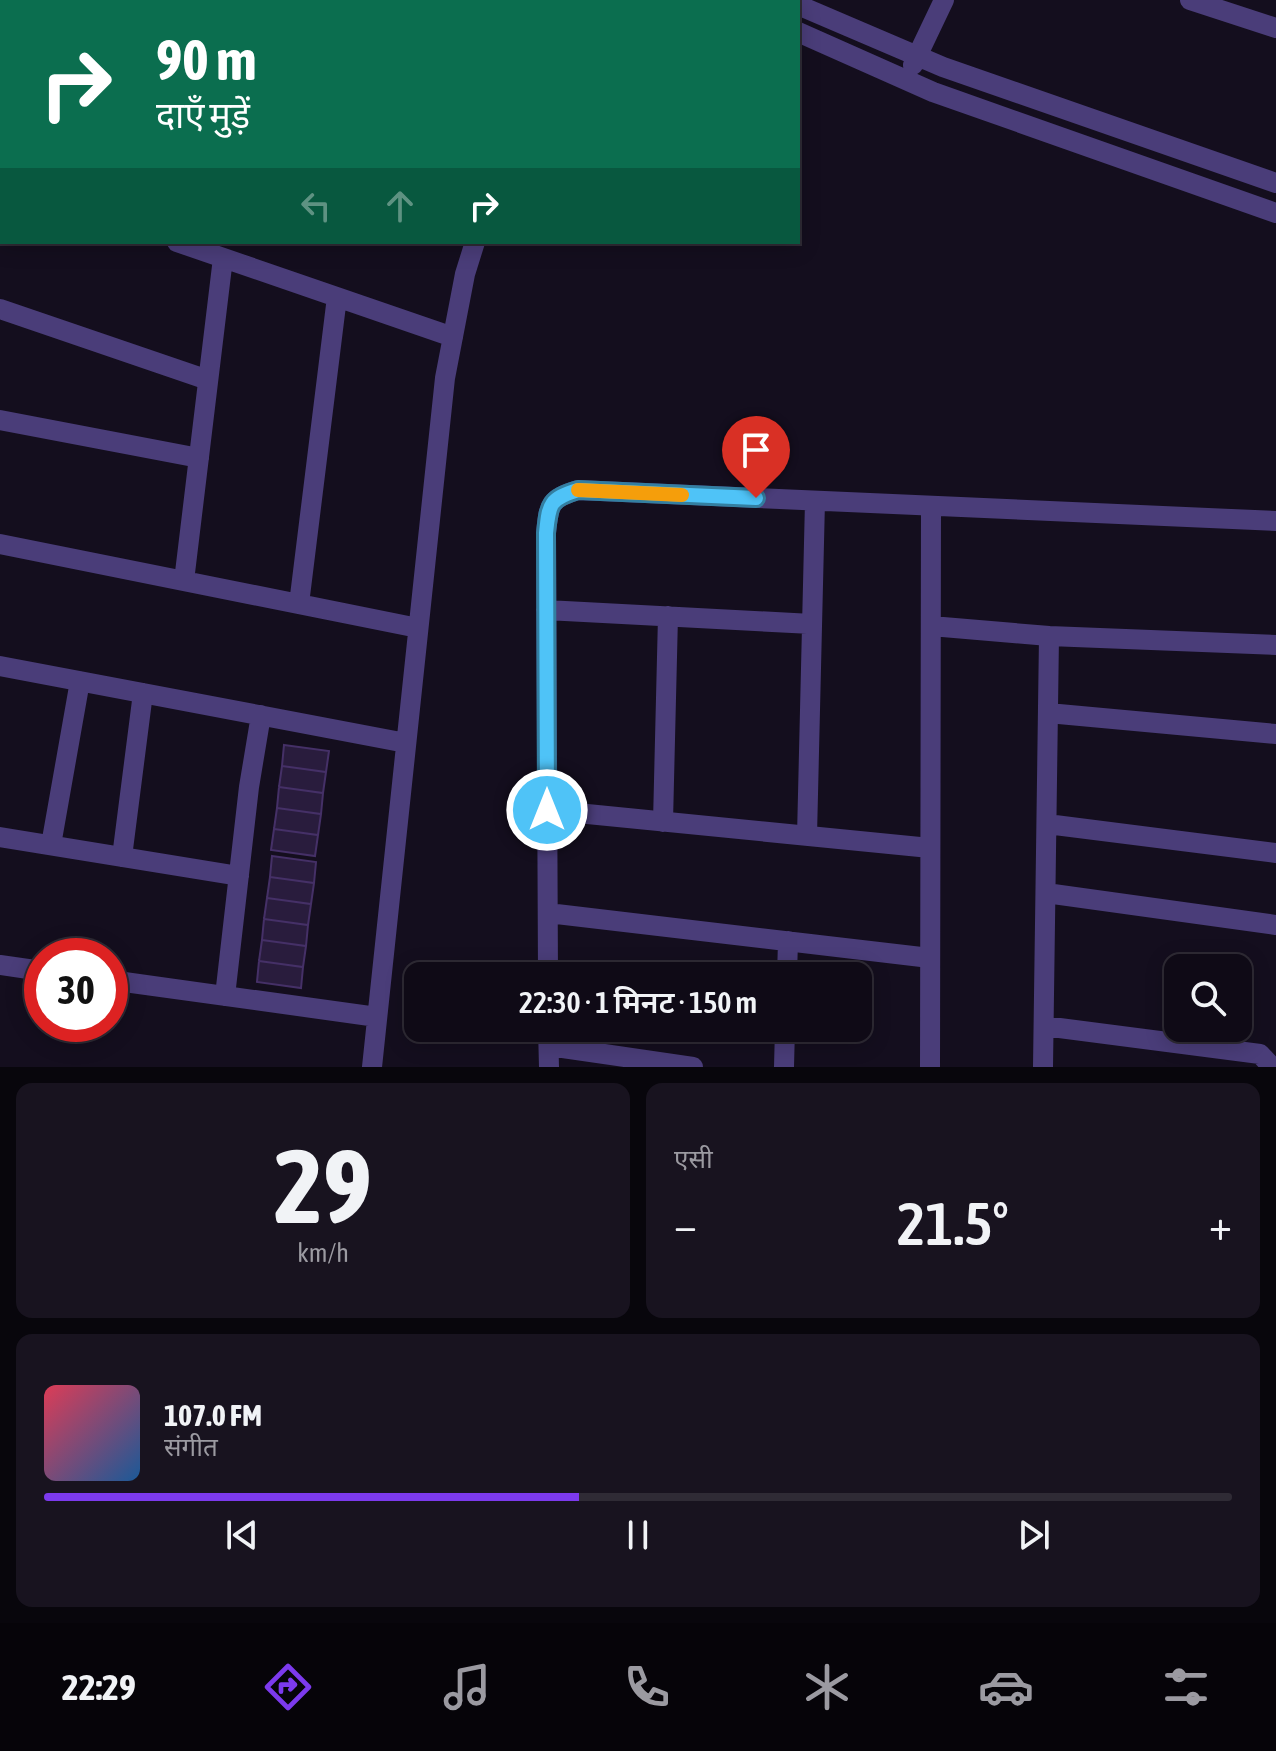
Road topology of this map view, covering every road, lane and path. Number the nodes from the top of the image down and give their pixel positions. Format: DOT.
graph roads {
  1 [pos="944,0"];
  2 [pos="1190,0"];
  3 [pos="800,6"];
  4 [pos="1276,28"];
  5 [pos="800,33"];
  6 [pos="918,56"];
  7 [pos="906,79"];
  8 [pos="1276,183"];
  9 [pos="1276,213"];
  10 [pos="183,244"];
  11 [pos="474,244"];
  12 [pos="223,258"];
  13 [pos="337,297"];
  14 [pos="0,309"];
  15 [pos="453,337"];
  16 [pos="208,380"];
  17 [pos="0,420"];
  18 [pos="199,458"];
  19 [pos="815,501"];
  20 [pos="931,506"];
  21 [pos="1276,521"];
  22 [pos="0,544"];
  23 [pos="184,581"];
  24 [pos="299,604"];
  25 [pos="546,610"];
  26 [pos="668,616"];
  27 [pos="812,624"];
  28 [pos="931,626"];
  29 [pos="418,628"];
  30 [pos="1049,636"];
  31 [pos="1276,645"];
  32 [pos="0,666"];
  33 [pos="80,681"];
  34 [pos="143,693"];
  35 [pos="1048,713"];
  36 [pos="261,715"];
  37 [pos="1276,734"];
  38 [pos="406,743"];
  39 [pos="547,810"];
  40 [pos="663,822"];
  41 [pos="1047,824"];
  42 [pos="807,836"];
  43 [pos="0,837"];
  44 [pos="51,845"];
  45 [pos="930,848"];
  46 [pos="1276,853"];
  47 [pos="122,857"];
  48 [pos="239,876"];
  49 [pos="1046,893"];
  50 [pos="548,913"];
  51 [pos="1276,925"];
  52 [pos="788,941"];
  53 [pos="930,958"];
  54 [pos="548,962"];
  55 [pos="787,962"];
  56 [pos="0,965"];
  57 [pos="24,968"];
  58 [pos="128,983"];
  59 [pos="225,996"];
  60 [pos="377,1017"];
  61 [pos="1044,1026"];
  62 [pos="548,1042"];
  63 [pos="572,1042"];
  64 [pos="785,1042"];
  65 [pos="372,1067"];
  66 [pos="549,1067"];
  67 [pos="693,1067"];
  68 [pos="784,1067"];
  69 [pos="930,1067"];
  70 [pos="1043,1067"];
  71 [pos="1272,1067"];
  1 -- 6 [label="street"];
  2 -- 4 [label="street"];
  3 -- 6 [label="street"];
  5 -- 7 [label="street"];
  6 -- 7 [label="street"];
  6 -- 8 [label="street"];
  7 -- 9 [label="street"];
  10 -- 12 [label="street"];
  11 -- 15 [label="street"];
  12 -- 13 [label="street"];
  12 -- 16 [label="street"];
  13 -- 15 [label="street"];
  13 -- 24 [label="street"];
  14 -- 16 [label="street"];
  15 -- 29 [label="street"];
  16 -- 18 [label="street"];
  17 -- 18 [label="street"];
  18 -- 23 [label="street"];
  19 -- 20 [label="street"];
  19 -- 25 [label="street"];
  19 -- 27 [label="street"];
  20 -- 21 [label="street"];
  20 -- 28 [label="street"];
  22 -- 23 [label="street"];
  23 -- 24 [label="street"];
  24 -- 29 [label="street"];
  25 -- 26 [label="street"];
  25 -- 39 [label="street"];
  26 -- 27 [label="street"];
  26 -- 40 [label="street"];
  27 -- 42 [label="street"];
  28 -- 30 [label="street"];
  28 -- 45 [label="street"];
  29 -- 38 [label="street"];
  30 -- 31 [label="street"];
  30 -- 35 [label="street"];
  32 -- 33 [label="street"];
  33 -- 34 [label="street"];
  33 -- 44 [label="street"];
  34 -- 36 [label="street"];
  34 -- 47 [label="street"];
  35 -- 37 [label="street"];
  35 -- 41 [label="street"];
  36 -- 38 [label="street"];
  36 -- 48 [label="street"];
  38 -- 60 [label="street"];
  39 -- 40 [label="street"];
  39 -- 50 [label="street"];
  40 -- 42 [label="street"];
  41 -- 46 [label="street"];
  41 -- 49 [label="street"];
  42 -- 45 [label="street"];
  43 -- 44 [label="street"];
  44 -- 47 [label="street"];
  45 -- 53 [label="street"];
  47 -- 48 [label="street"];
  48 -- 59 [label="street"];
  49 -- 51 [label="street"];
  49 -- 61 [label="street"];
  50 -- 52 [label="street"];
  50 -- 54 [label="street"];
  52 -- 53 [label="street"];
  52 -- 55 [label="street"];
  53 -- 69 [label="street"];
  56 -- 57 [label="street"];
  58 -- 59 [label="street"];
  59 -- 60 [label="street"];
  60 -- 65 [label="street"];
  61 -- 70 [label="street"];
  61 -- 71 [label="street"];
  62 -- 66 [label="street"];
  63 -- 67 [label="street"];
  64 -- 68 [label="street"];
}
